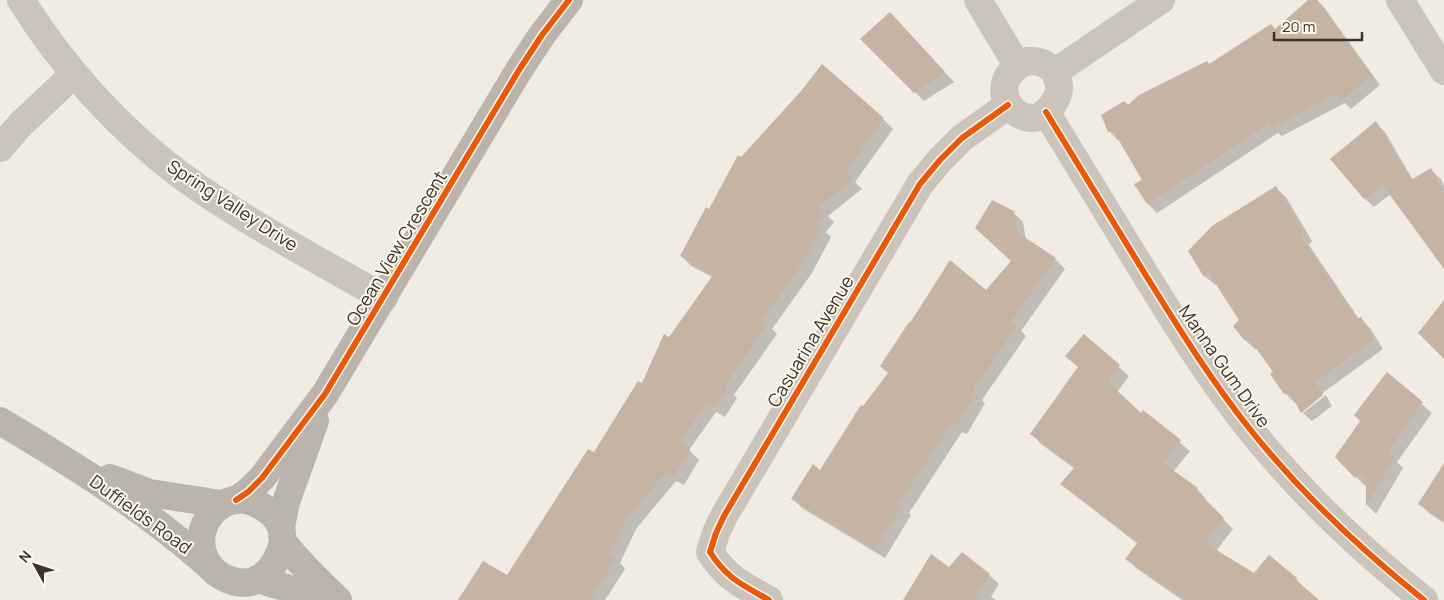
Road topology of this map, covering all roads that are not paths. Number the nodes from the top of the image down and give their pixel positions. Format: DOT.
graph roads {
  1 [pos="21,0"];
  2 [pos="569,0"];
  3 [pos="978,0"];
  4 [pos="1161,0"];
  5 [pos="1400,0"];
  6 [pos="1017,65"];
  7 [pos="1444,71"];
  8 [pos="1055,72"];
  9 [pos="74,74"];
  10 [pos="1008,104"];
  11 [pos="1046,112"];
  12 [pos="0,148"];
  13 [pos="384,298"];
  14 [pos="325,394"];
  15 [pos="0,421"];
  16 [pos="73,465"];
  17 [pos="229,502"];
  18 [pos="282,535"];
  19 [pos="207,564"];
  20 [pos="258,579"];
  21 [pos="307,600"];
  22 [pos="338,600"];
  23 [pos="769,600"];
  24 [pos="1424,600"];
  1 -- 9 [label="street, Spring Valley Drive"];
  2 -- 13 [label="street, Ocean View Crescent"];
  3 -- 6 [label="street"];
  4 -- 8 [label="street"];
  5 -- 7 [label="street"];
  6 -- 8 [label="street"];
  6 -- 10 [label="street"];
  8 -- 11 [label="street"];
  9 -- 12 [label="street"];
  9 -- 13 [label="street, Spring Valley Drive"];
  10 -- 11 [label="street"];
  10 -- 23 [label="street, Casuarina Avenue"];
  11 -- 24 [label="street, Manna Gum Drive"];
  13 -- 14 [label="street, Ocean View Crescent"];
  14 -- 17 [label="street, Ocean View Crescent"];
  14 -- 18 [label="street, Ocean View Crescent"];
  15 -- 16 [label="street, Duffields Road"];
  16 -- 17 [label="street, Duffields Road"];
  16 -- 19 [label="street, Duffields Road"];
  17 -- 18 [label="street, Duffields Road"];
  17 -- 19 [label="street, Duffields Road"];
  18 -- 20 [label="street"];
  18 -- 22 [label="street, Duffields Road"];
  19 -- 20 [label="street, Duffields Road"];
  20 -- 21 [label="street, Duffields Road"];
}
